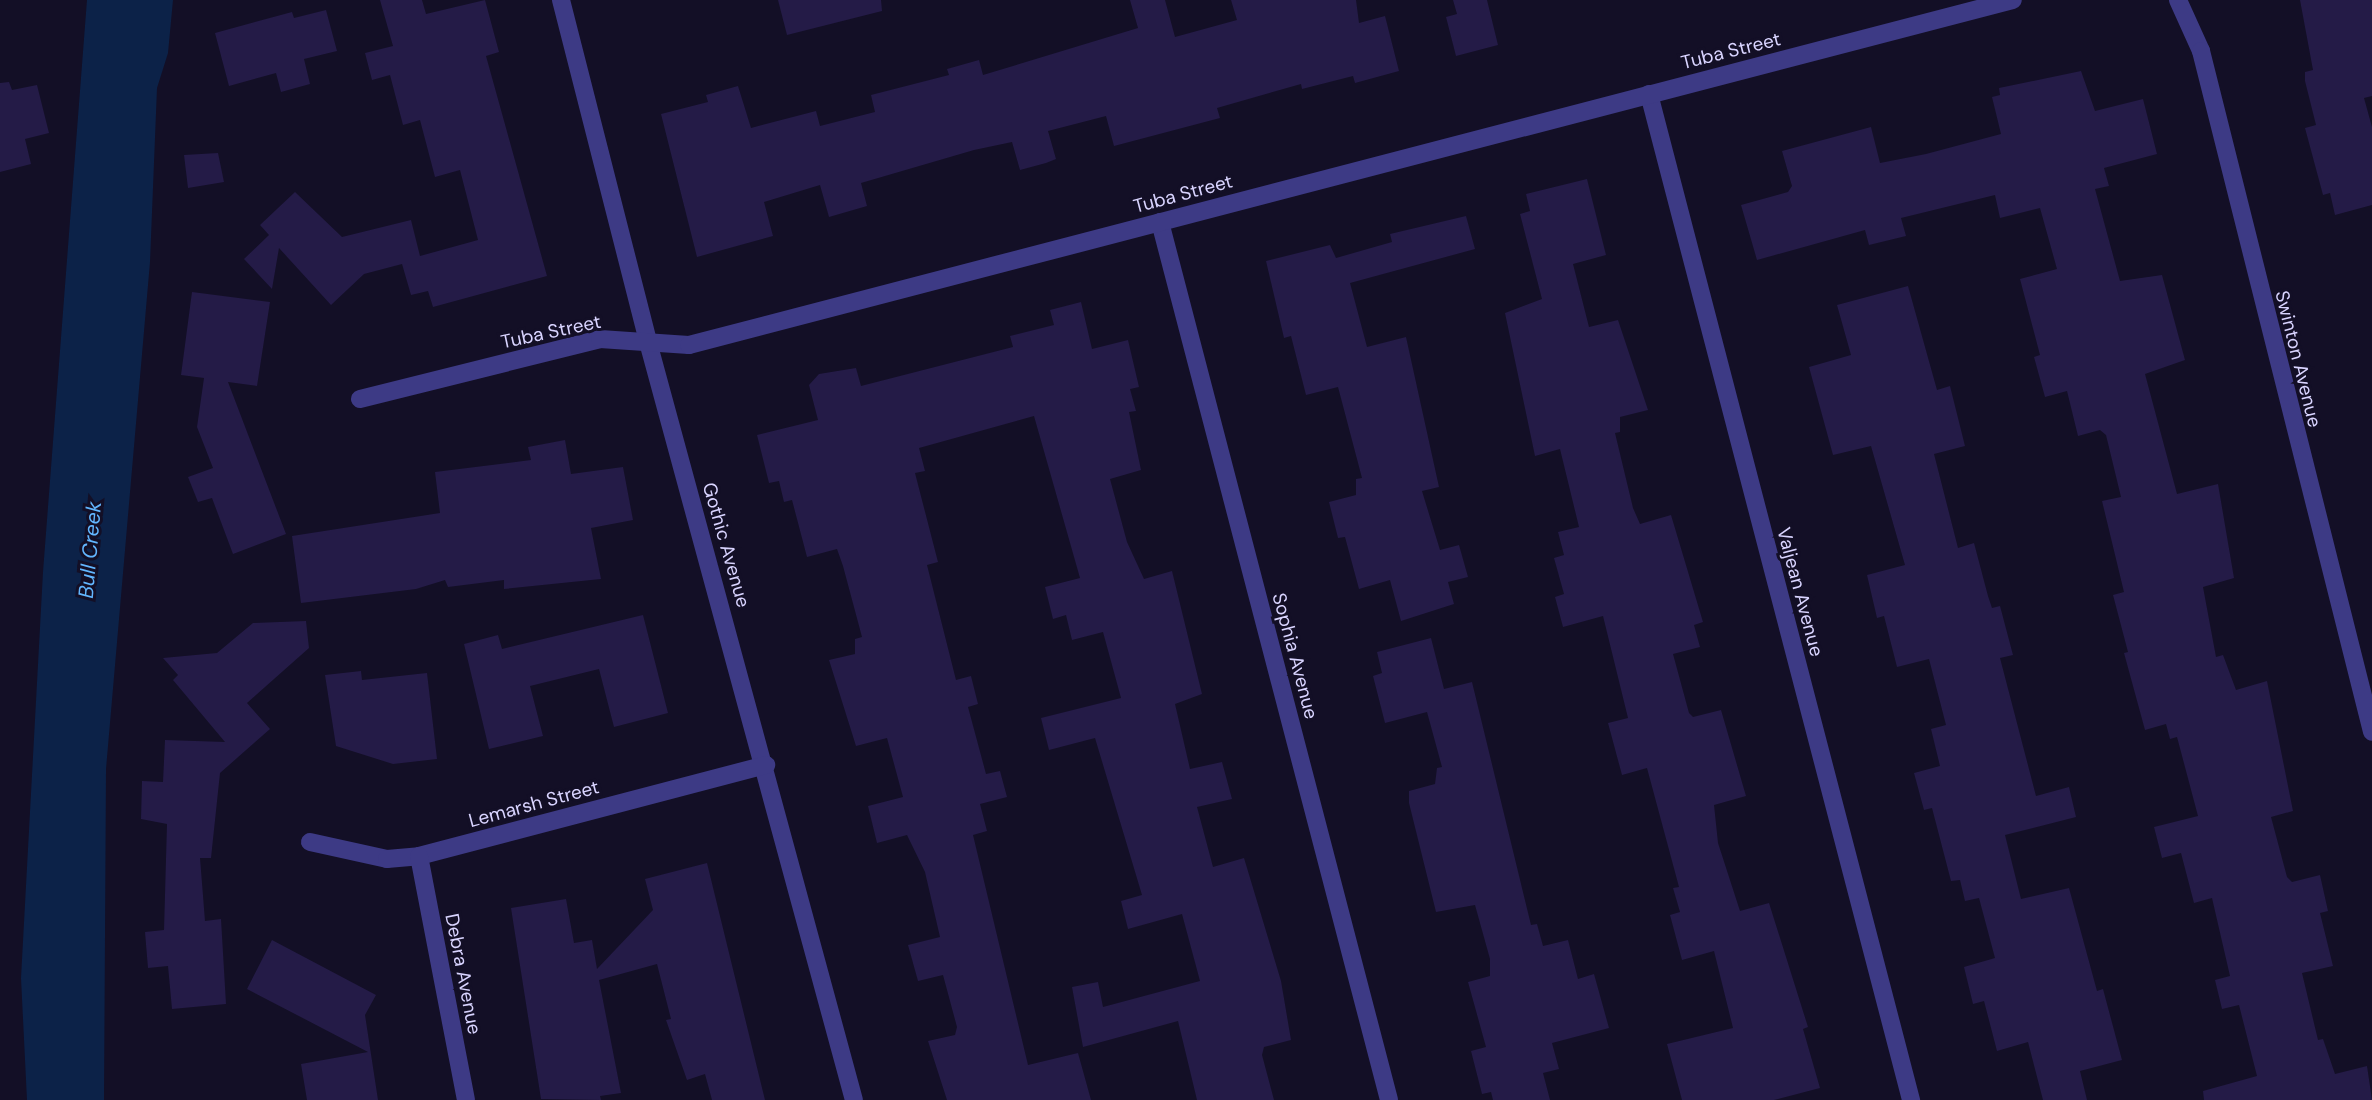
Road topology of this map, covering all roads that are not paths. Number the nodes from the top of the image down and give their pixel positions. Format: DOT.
graph roads {
  1 [pos="561,0"];
  2 [pos="2013,0"];
  3 [pos="2178,0"];
  4 [pos="1649,94"];
  5 [pos="1160,222"];
  6 [pos="648,342"];
  7 [pos="360,399"];
  8 [pos="2372,732"];
  9 [pos="766,765"];
  10 [pos="310,842"];
  11 [pos="419,856"];
  12 [pos="466,1100"];
  13 [pos="854,1100"];
  14 [pos="1389,1100"];
  15 [pos="1911,1100"];
  1 -- 6 [label="street, Gothic Avenue"];
  2 -- 4 [label="street, Tuba Street"];
  3 -- 8 [label="street, Swinton Avenue"];
  4 -- 5 [label="street, Tuba Street"];
  4 -- 15 [label="street, Valjean Avenue"];
  5 -- 6 [label="street, Tuba Street"];
  5 -- 14 [label="street, Sophia Avenue"];
  6 -- 7 [label="street, Tuba Street"];
  6 -- 9 [label="street, Gothic Avenue"];
  9 -- 11 [label="street, Lemarsh Street"];
  9 -- 13 [label="street, Gothic Avenue"];
  10 -- 11 [label="street, Lemarsh Street"];
  11 -- 12 [label="street, Debra Avenue"];
}
